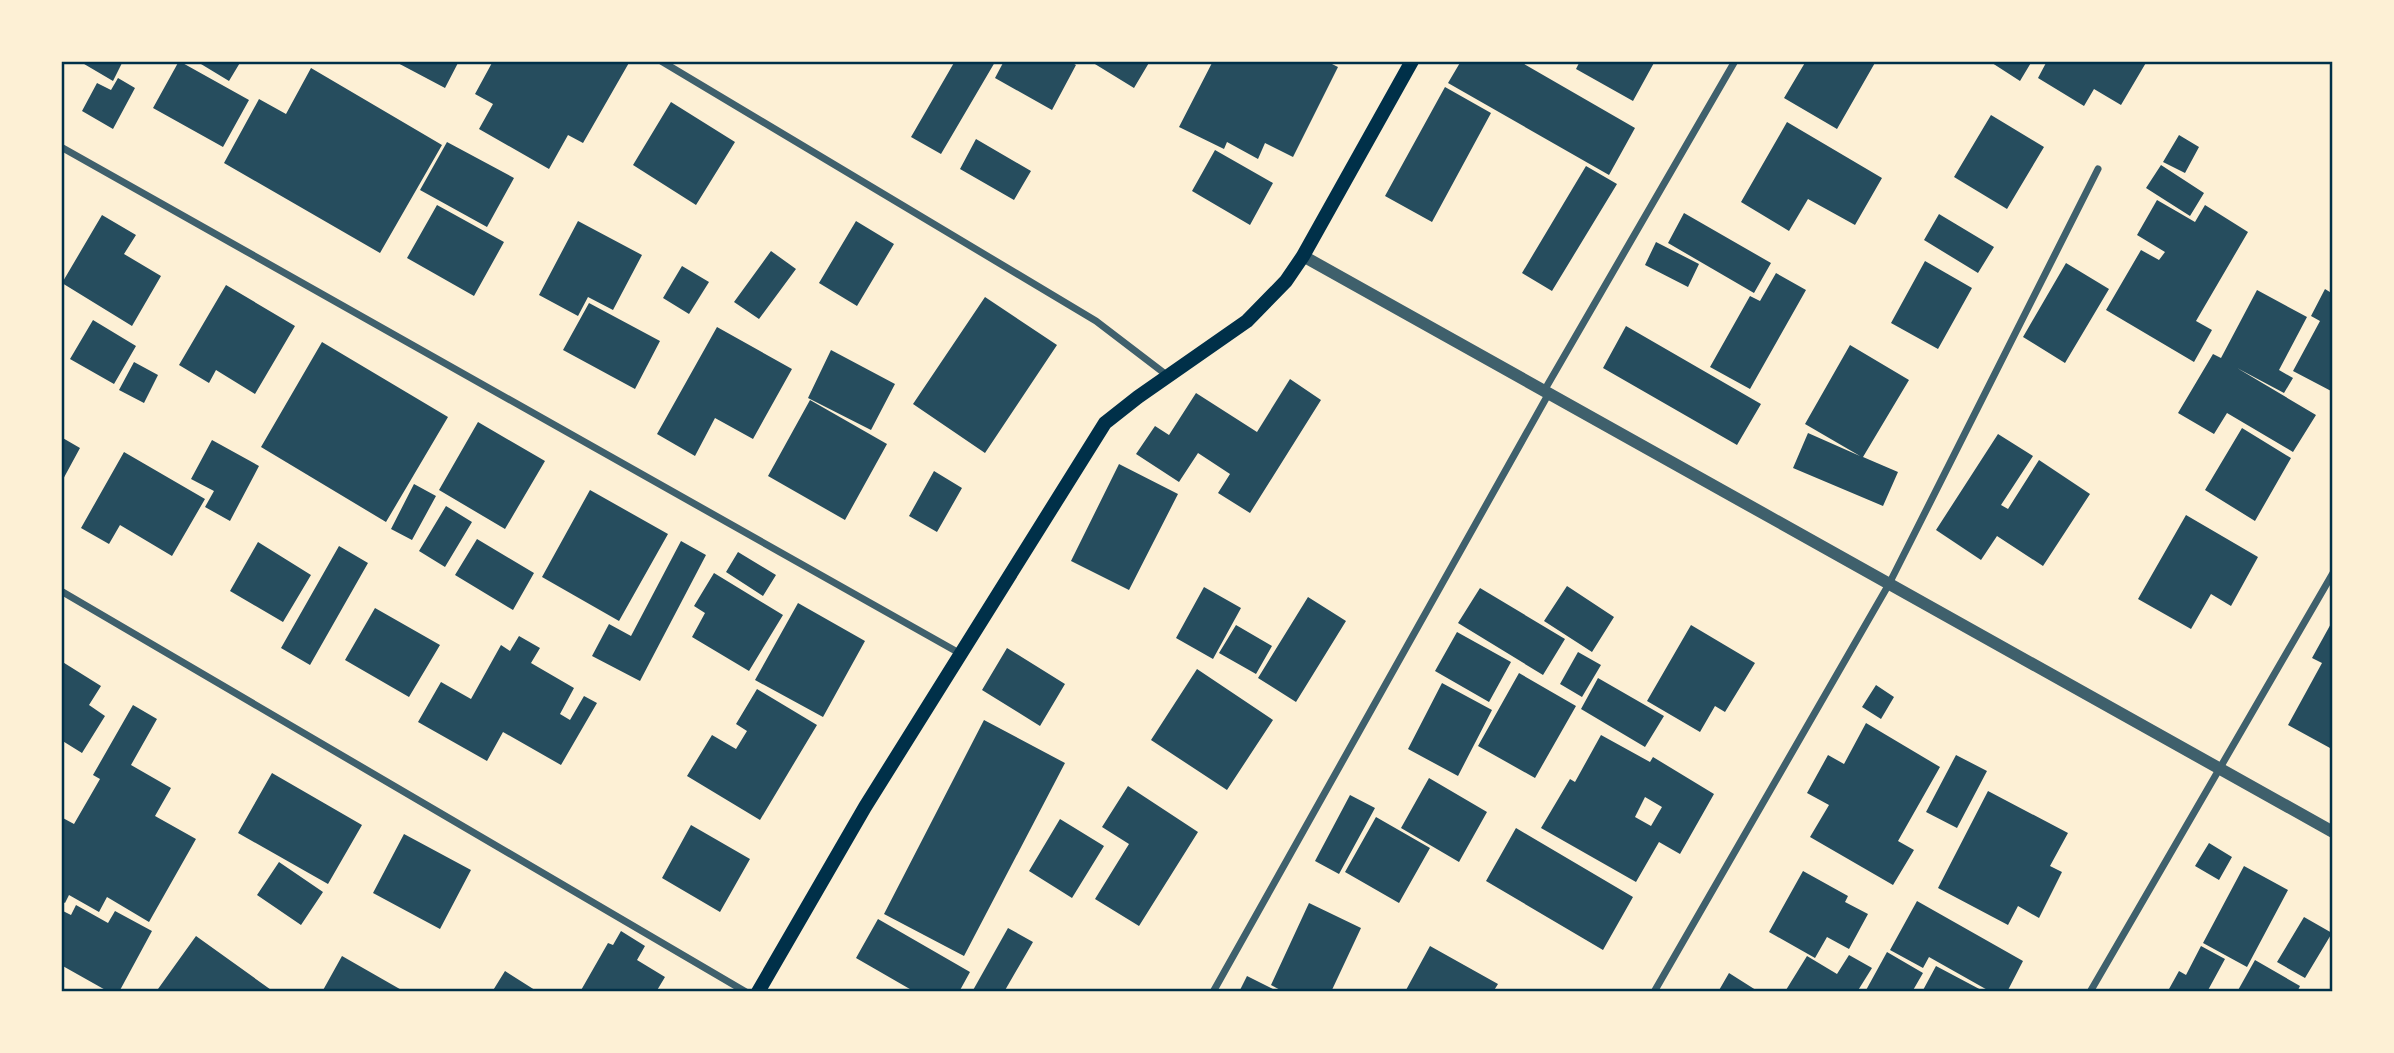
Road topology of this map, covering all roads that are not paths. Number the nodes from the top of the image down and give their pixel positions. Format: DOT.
graph roads {
  1 [pos="660,61"];
  2 [pos="1412,61"];
  3 [pos="1735,61"];
  4 [pos="61,146"];
  5 [pos="2098,169"];
  6 [pos="1303,256"];
  7 [pos="1168,376"];
  8 [pos="1546,392"];
  9 [pos="2333,573"];
  10 [pos="1889,584"];
  11 [pos="61,591"];
  12 [pos="961,654"];
  13 [pos="2219,768"];
  14 [pos="2333,832"];
  15 [pos="746,992"];
  16 [pos="758,992"];
  17 [pos="1213,992"];
  18 [pos="1654,992"];
  19 [pos="2090,992"];
  1 -- 7 [label="street"];
  2 -- 6 [label="main road"];
  3 -- 8 [label="street"];
  4 -- 12 [label="street"];
  5 -- 10 [label="street"];
  6 -- 7 [label="main road"];
  6 -- 8 [label="street"];
  7 -- 12 [label="main road"];
  8 -- 10 [label="street"];
  8 -- 17 [label="street"];
  9 -- 13 [label="street"];
  10 -- 13 [label="street"];
  10 -- 18 [label="street"];
  11 -- 15 [label="street"];
  12 -- 16 [label="main road"];
  13 -- 14 [label="street"];
  13 -- 19 [label="street"];
}
